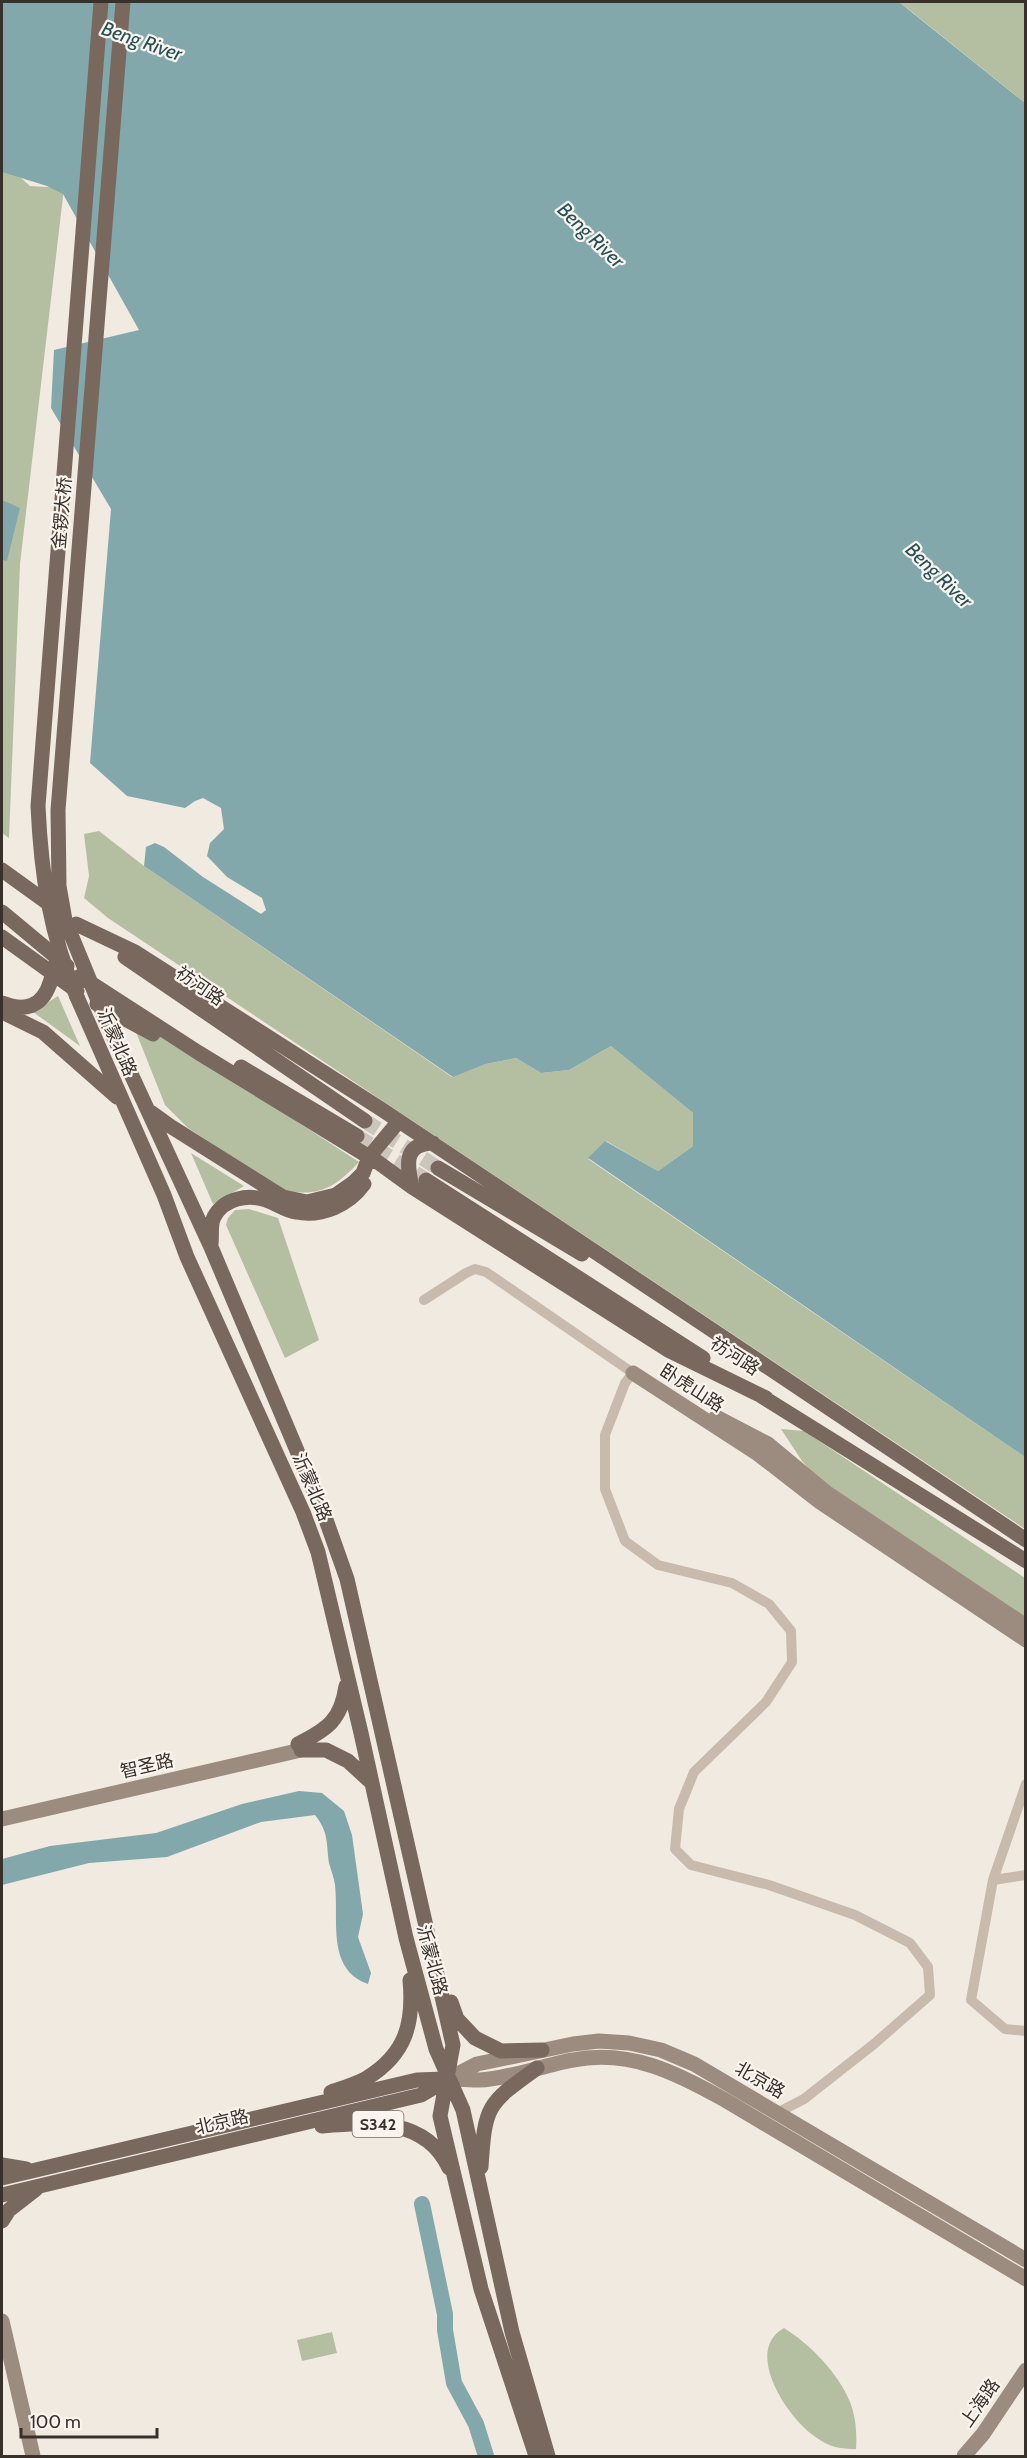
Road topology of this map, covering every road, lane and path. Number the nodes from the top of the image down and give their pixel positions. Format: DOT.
graph roads {
  1 [pos="100,2"];
  2 [pos="123,2"];
  3 [pos="2,869"];
  4 [pos="2,912"];
  5 [pos="76,924"];
  6 [pos="2,937"];
  7 [pos="57,947"];
  8 [pos="80,976"];
  9 [pos="2,1003"];
  10 [pos="2,1012"];
  11 [pos="106,1020"];
  12 [pos="264,1093"];
  13 [pos="121,1101"];
  14 [pos="149,1110"];
  15 [pos="365,1121"];
  16 [pos="399,1121"];
  17 [pos="357,1136"];
  18 [pos="433,1143"];
  19 [pos="374,1160"];
  20 [pos="438,1168"];
  21 [pos="426,1180"];
  22 [pos="412,1187"];
  23 [pos="211,1247"];
  24 [pos="424,1300"];
  25 [pos="633,1373"];
  26 [pos="805,1392"];
  27 [pos="766,1398"];
  28 [pos="1026,1540"];
  29 [pos="1026,1561"];
  30 [pos="1026,1626"];
  31 [pos="1026,1640"];
  32 [pos="347,1677"];
  33 [pos="299,1747"];
  34 [pos="372,1783"];
  35 [pos="1026,1784"];
  36 [pos="2,1813"];
  37 [pos="2,1819"];
  38 [pos="1026,1875"];
  39 [pos="993,1880"];
  40 [pos="406,1938"];
  41 [pos="431,1945"];
  42 [pos="1026,2031"];
  43 [pos="542,2050"];
  44 [pos="537,2068"];
  45 [pos="448,2079"];
  46 [pos="288,2110"];
  47 [pos="777,2113"];
  48 [pos="278,2129"];
  49 [pos="2,2165"];
  50 [pos="35,2170"];
  51 [pos="2,2178"];
  52 [pos="455,2180"];
  53 [pos="41,2185"];
  54 [pos="480,2185"];
  55 [pos="2,2194"];
  56 [pos="2,2221"];
  57 [pos="1026,2260"];
  58 [pos="1026,2279"];
  59 [pos="2,2321"];
  60 [pos="2,2355"];
  61 [pos="1026,2370"];
  62 [pos="1026,2389"];
  63 [pos="25,2457"];
  64 [pos="33,2457"];
  65 [pos="536,2457"];
  66 [pos="548,2457"];
  67 [pos="964,2457"];
  68 [pos="977,2457"];
  1 -- 7 [label="main road, 金锣大桥, bridge"];
  2 -- 11 [label="main road, 金锣大桥, bridge"];
  3 -- 5 [label="main road, 祊河路"];
  4 -- 8 [label="main road"];
  5 -- 15 [label="main road, 祊河路"];
  5 -- 16 [label="main road"];
  6 -- 12 [label="main road"];
  7 -- 9 [label="main road, bridge"];
  7 -- 13 [label="main road, 沂蒙北路, bridge"];
  8 -- 12 [label="main road"];
  8 -- 17 [label="main road"];
  10 -- 13 [label="main road"];
  11 -- 14 [label="main road, 沂蒙北路"];
  12 -- 19 [label="main road"];
  13 -- 32 [label="main road, 沂蒙北路"];
  14 -- 19 [label="main road"];
  14 -- 23 [label="main road, 沂蒙北路"];
  16 -- 18 [label="main road"];
  16 -- 19 [label="main road"];
  18 -- 22 [label="main road"];
  18 -- 26 [label="main road"];
  19 -- 22 [label="main road"];
  19 -- 23 [label="main road"];
  20 -- 26 [label="main road, 祊河路"];
  21 -- 27 [label="main road, 祊河路"];
  22 -- 27 [label="main road"];
  23 -- 41 [label="main road, 沂蒙北路"];
  24 -- 25 [label="street"];
  25 -- 30 [label="street, 卧虎山路"];
  25 -- 31 [label="street, 卧虎山路"];
  25 -- 47 [label="street"];
  26 -- 28 [label="main road, 祊河路"];
  27 -- 29 [label="main road, 祊河路"];
  32 -- 33 [label="main road"];
  32 -- 34 [label="main road, 沂蒙北路"];
  33 -- 34 [label="main road"];
  33 -- 36 [label="street, 智圣路"];
  33 -- 37 [label="street, 智圣路"];
  34 -- 40 [label="main road, 沂蒙北路"];
  35 -- 39 [label="street"];
  38 -- 39 [label="street"];
  39 -- 42 [label="street"];
  40 -- 45 [label="main road, 沂蒙北路"];
  40 -- 46 [label="main road"];
  41 -- 43 [label="main road"];
  41 -- 45 [label="main road, 沂蒙北路"];
  43 -- 45 [label="street, 北京路"];
  43 -- 47 [label="street, 北京路"];
  44 -- 45 [label="street, 北京路"];
  44 -- 54 [label="main road"];
  44 -- 58 [label="street, 北京路"];
  45 -- 46 [label="main road, 北京路"];
  45 -- 48 [label="main road, 北京路"];
  45 -- 52 [label="main road, 沂蒙北路"];
  45 -- 54 [label="main road, 沂蒙北路"];
  46 -- 50 [label="main road, 北京路"];
  47 -- 57 [label="street, 北京路"];
  48 -- 52 [label="main road, S342"];
  48 -- 53 [label="main road, 北京路"];
  49 -- 50 [label="main road"];
  50 -- 51 [label="main road, 北京路"];
  52 -- 65 [label="main road, 沂蒙北路"];
  53 -- 55 [label="main road, 北京路"];
  53 -- 56 [label="main road"];
  54 -- 66 [label="main road, 沂蒙北路"];
  59 -- 64 [label="street"];
  60 -- 63 [label="street"];
  61 -- 67 [label="street, 上海路"];
  62 -- 68 [label="street, 上海路"];
}
